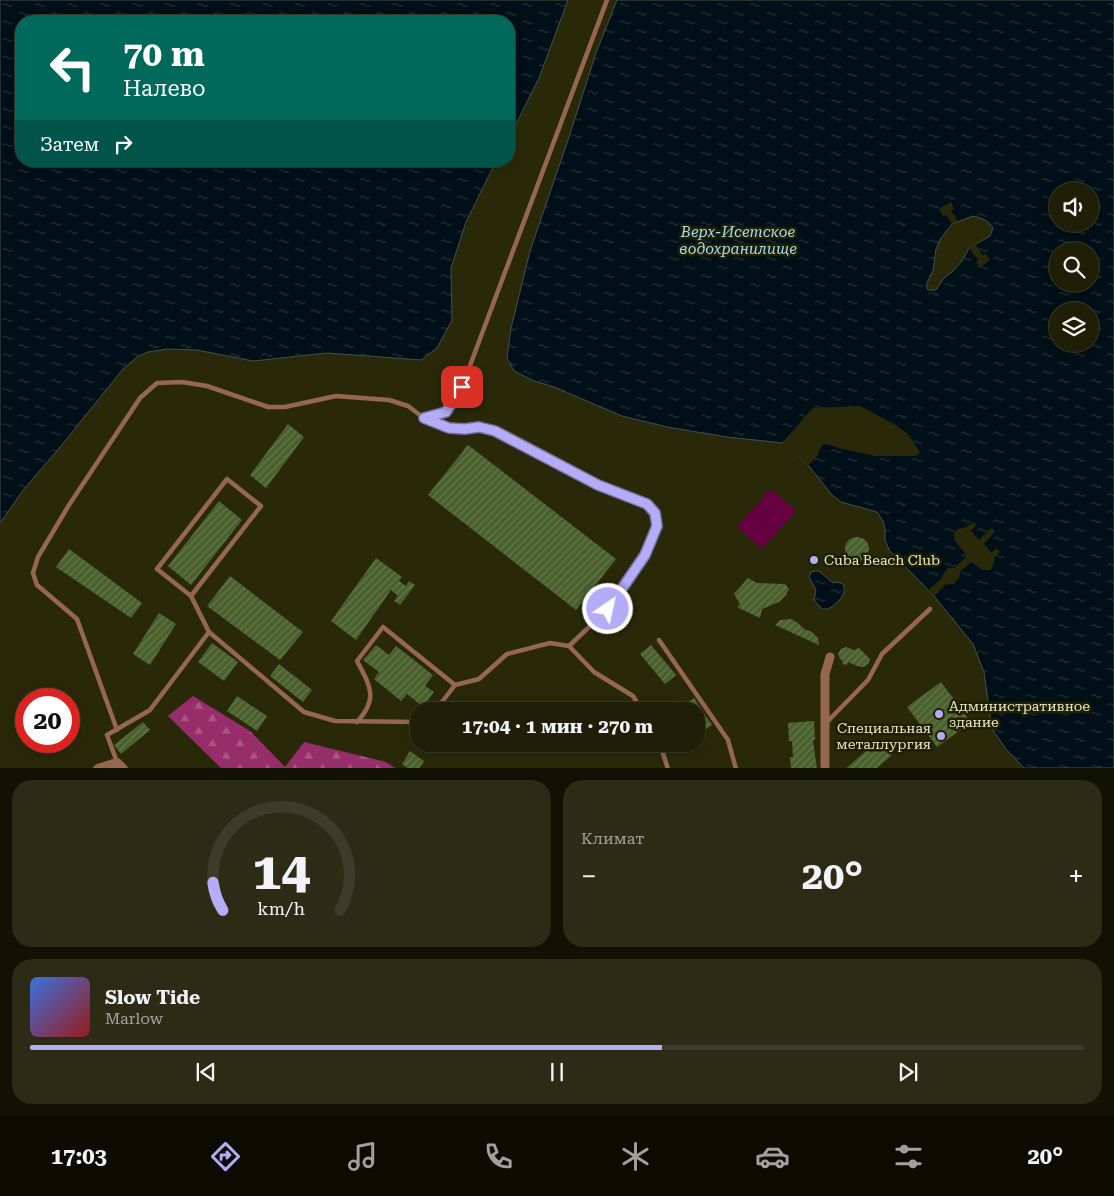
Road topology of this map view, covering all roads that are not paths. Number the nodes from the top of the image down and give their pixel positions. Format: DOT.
graph roads {
  1 [pos="607,0"];
  2 [pos="424,418"];
  3 [pos="191,596"];
  4 [pos="930,609"];
  5 [pos="209,632"];
  6 [pos="659,640"];
  7 [pos="569,646"];
  8 [pos="830,657"];
  9 [pos="456,685"];
  10 [pos="442,702"];
  11 [pos="637,702"];
  12 [pos="357,722"];
  13 [pos="410,722"];
  14 [pos="825,724"];
  15 [pos="116,730"];
  16 [pos="663,752"];
  17 [pos="120,766"];
  18 [pos="98,768"];
  19 [pos="668,768"];
  20 [pos="736,768"];
  21 [pos="825,768"];
  1 -- 2 [label="lane"];
  2 -- 7 [label="lane"];
  2 -- 15 [label="lane"];
  3 -- 3 [label="lane"];
  3 -- 5 [label="lane"];
  4 -- 14 [label="lane"];
  5 -- 12 [label="lane"];
  5 -- 15 [label="lane"];
  6 -- 20 [label="lane"];
  7 -- 9 [label="lane"];
  7 -- 11 [label="lane"];
  8 -- 14 [label="street"];
  9 -- 10 [label="lane"];
  9 -- 12 [label="lane"];
  12 -- 13 [label="lane"];
  14 -- 21 [label="street"];
  15 -- 17 [label="lane"];
  16 -- 19 [label="lane"];
  17 -- 18 [label="street"];
}
